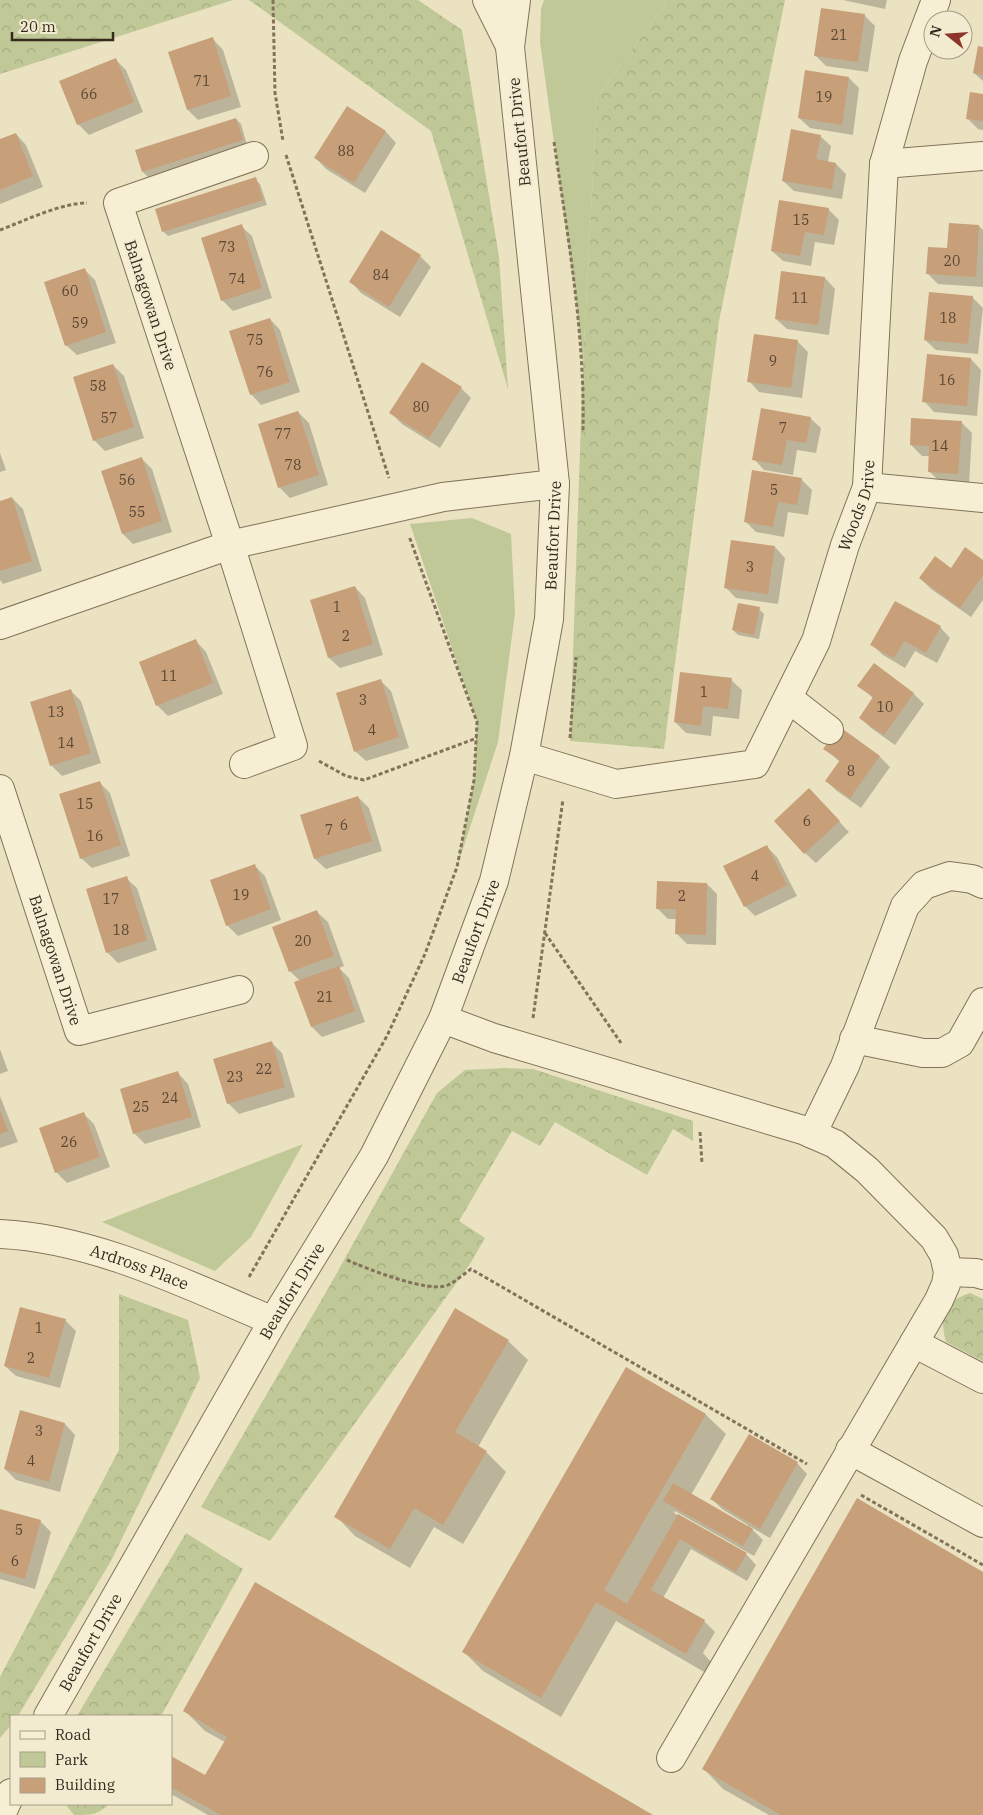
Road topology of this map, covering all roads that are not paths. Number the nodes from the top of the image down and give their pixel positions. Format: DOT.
graph roads {
  1 [pos="488,0"];
  2 [pos="516,0"];
  3 [pos="936,0"];
  4 [pos="510,48"];
  5 [pos="254,156"];
  6 [pos="983,156"];
  7 [pos="884,164"];
  8 [pos="555,484"];
  9 [pos="867,487"];
  10 [pos="983,498"];
  11 [pos="230,545"];
  12 [pos="0,625"];
  13 [pos="788,698"];
  14 [pos="829,730"];
  15 [pos="524,756"];
  16 [pos="244,764"];
  17 [pos="0,789"];
  18 [pos="983,884"];
  19 [pos="239,990"];
  20 [pos="983,1002"];
  21 [pos="443,1019"];
  22 [pos="854,1039"];
  23 [pos="812,1134"];
  24 [pos="0,1234"];
  25 [pos="948,1272"];
  26 [pos="983,1275"];
  27 [pos="273,1321"];
  28 [pos="914,1343"];
  29 [pos="983,1379"];
  30 [pos="850,1450"];
  31 [pos="983,1523"];
  32 [pos="49,1715"];
  33 [pos="670,1758"];
  34 [pos="10,1795"];
  35 [pos="1,1815"];
  1 -- 4 [label="street, Beaufort Drive"];
  2 -- 4 [label="street, Beaufort Drive"];
  3 -- 7 [label="street, Woods Drive"];
  4 -- 8 [label="street, Beaufort Drive"];
  5 -- 11 [label="street, Balnagowan Drive"];
  6 -- 7 [label="street"];
  7 -- 9 [label="street, Woods Drive"];
  8 -- 11 [label="street"];
  8 -- 15 [label="street, Beaufort Drive"];
  9 -- 10 [label="street"];
  9 -- 13 [label="street, Woods Drive"];
  11 -- 12 [label="street"];
  11 -- 16 [label="street, Balnagowan Drive"];
  13 -- 14 [label="street"];
  13 -- 15 [label="street, Woods Drive"];
  15 -- 21 [label="street, Beaufort Drive"];
  17 -- 19 [label="street, Balnagowan Drive"];
  18 -- 22 [label="street"];
  20 -- 22 [label="street"];
  21 -- 23 [label="street"];
  21 -- 27 [label="street, Beaufort Drive"];
  22 -- 23 [label="street"];
  23 -- 25 [label="street"];
  24 -- 27 [label="street, Ardross Place"];
  25 -- 26 [label="street"];
  25 -- 28 [label="street"];
  27 -- 32 [label="street, Beaufort Drive"];
  28 -- 29 [label="street"];
  28 -- 30 [label="street"];
  30 -- 31 [label="street"];
  30 -- 33 [label="street"];
  34 -- 35 [label="street"];
}
